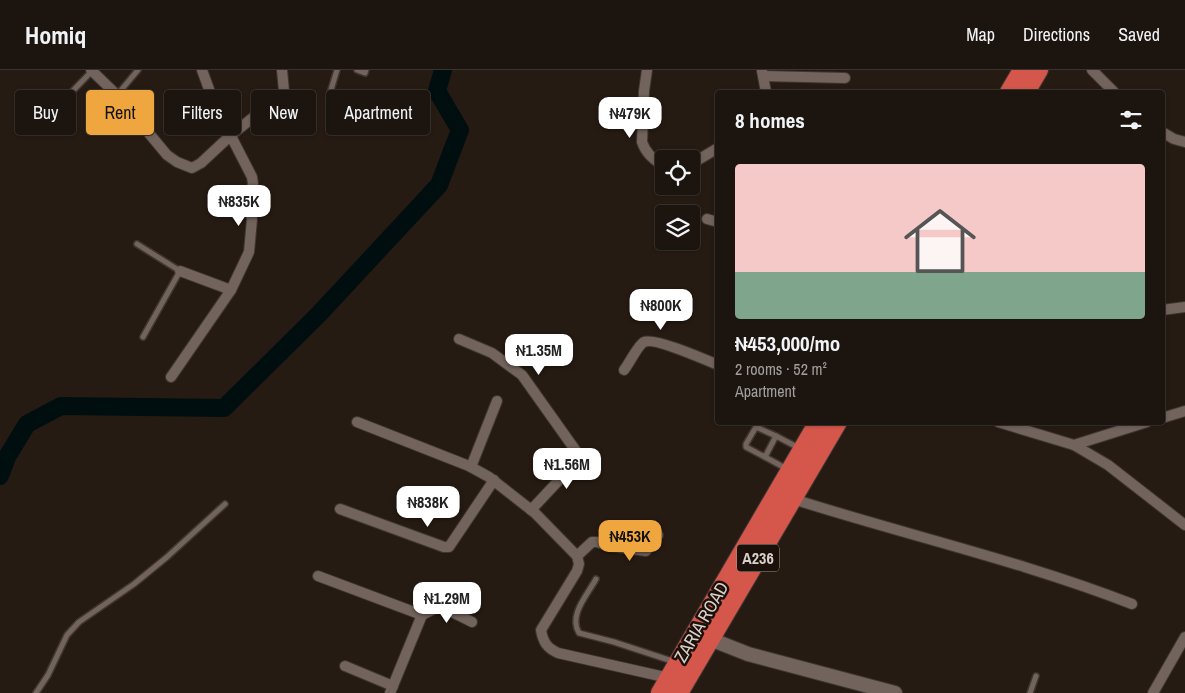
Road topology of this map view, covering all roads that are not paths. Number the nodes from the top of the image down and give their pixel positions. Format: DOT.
graph roads {
  1 [pos="91,70"];
  2 [pos="138,70"];
  3 [pos="202,70"];
  4 [pos="282,70"];
  5 [pos="336,70"];
  6 [pos="357,70"];
  7 [pos="366,70"];
  8 [pos="647,70"];
  9 [pos="1022,70"];
  10 [pos="1039,70"];
  11 [pos="1092,70"];
  12 [pos="762,73"];
  13 [pos="845,78"];
  14 [pos="73,90"];
  15 [pos="112,90"];
  16 [pos="121,90"];
  17 [pos="331,90"];
  18 [pos="766,90"];
  19 [pos="1010,90"];
  20 [pos="1027,90"];
  21 [pos="1112,90"];
  22 [pos="1165,134"];
  23 [pos="150,135"];
  24 [pos="230,136"];
  25 [pos="1185,142"];
  26 [pos="715,150"];
  27 [pos="700,159"];
  28 [pos="655,160"];
  29 [pos="138,244"];
  30 [pos="180,271"];
  31 [pos="231,290"];
  32 [pos="1185,307"];
  33 [pos="1165,310"];
  34 [pos="143,337"];
  35 [pos="459,339"];
  36 [pos="715,364"];
  37 [pos="624,370"];
  38 [pos="171,377"];
  39 [pos="497,402"];
  40 [pos="1185,411"];
  41 [pos="1165,417"];
  42 [pos="357,422"];
  43 [pos="817,425"];
  44 [pos="835,425"];
  45 [pos="1015,425"];
  46 [pos="1137,425"];
  47 [pos="776,436"];
  48 [pos="812,445"];
  49 [pos="1074,445"];
  50 [pos="766,458"];
  51 [pos="471,467"];
  52 [pos="790,471"];
  53 [pos="494,480"];
  54 [pos="794,499"];
  55 [pos="225,504"];
  56 [pos="340,510"];
  57 [pos="531,510"];
  58 [pos="1185,525"];
  59 [pos="658,535"];
  60 [pos="577,556"];
  61 [pos="318,576"];
  62 [pos="596,579"];
  63 [pos="1132,604"];
  64 [pos="422,615"];
  65 [pos="472,622"];
  66 [pos="1185,637"];
  67 [pos="710,639"];
  68 [pos="678,662"];
  69 [pos="345,666"];
  70 [pos="1036,676"];
  71 [pos="664,686"];
  72 [pos="868,689"];
  73 [pos="392,690"];
  74 [pos="36,693"];
  75 [pos="679,693"];
  76 [pos="895,693"];
  77 [pos="1030,693"];
  78 [pos="1153,693"];
  1 -- 14 [label="lane"];
  1 -- 15 [label="street"];
  2 -- 16 [label="lane"];
  3 -- 24 [label="street"];
  4 -- 24 [label="street"];
  5 -- 17 [label="lane"];
  6 -- 7 [label="lane"];
  8 -- 28 [label="street"];
  9 -- 19 [label="highway"];
  10 -- 20 [label="highway"];
  11 -- 21 [label="street"];
  12 -- 13 [label="street"];
  12 -- 18 [label="street"];
  22 -- 25 [label="street"];
  23 -- 24 [label="street"];
  24 -- 31 [label="street"];
  26 -- 27 [label="street"];
  29 -- 30 [label="lane"];
  30 -- 31 [label="street"];
  30 -- 34 [label="lane"];
  31 -- 38 [label="street"];
  32 -- 33 [label="street"];
  35 -- 57 [label="street"];
  36 -- 37 [label="street"];
  39 -- 51 [label="street"];
  40 -- 41 [label="street"];
  42 -- 51 [label="street"];
  43 -- 48 [label="highway, ZARIA ROAD / A236"];
  44 -- 48 [label="highway, A236"];
  45 -- 49 [label="street"];
  46 -- 49 [label="street"];
  47 -- 48 [label="lane"];
  47 -- 50 [label="lane"];
  47 -- 50 [label="lane"];
  48 -- 52 [label="highway, ZARIA ROAD / A236"];
  48 -- 54 [label="highway, A236"];
  49 -- 58 [label="street"];
  50 -- 52 [label="lane"];
  51 -- 53 [label="street"];
  52 -- 68 [label="highway, ZARIA ROAD / A236"];
  53 -- 56 [label="street"];
  53 -- 57 [label="street"];
  54 -- 63 [label="street"];
  54 -- 67 [label="highway, A236"];
  55 -- 74 [label="lane"];
  57 -- 60 [label="street"];
  59 -- 60 [label="street"];
  60 -- 71 [label="street"];
  61 -- 64 [label="street"];
  62 -- 68 [label="lane"];
  64 -- 65 [label="street"];
  64 -- 73 [label="street"];
  66 -- 78 [label="street"];
  67 -- 72 [label="street"];
  67 -- 75 [label="highway, A236"];
  68 -- 71 [label="highway, ZARIA ROAD / A236"];
  69 -- 73 [label="street"];
  70 -- 77 [label="lane"];
  72 -- 76 [label="street"];
}
